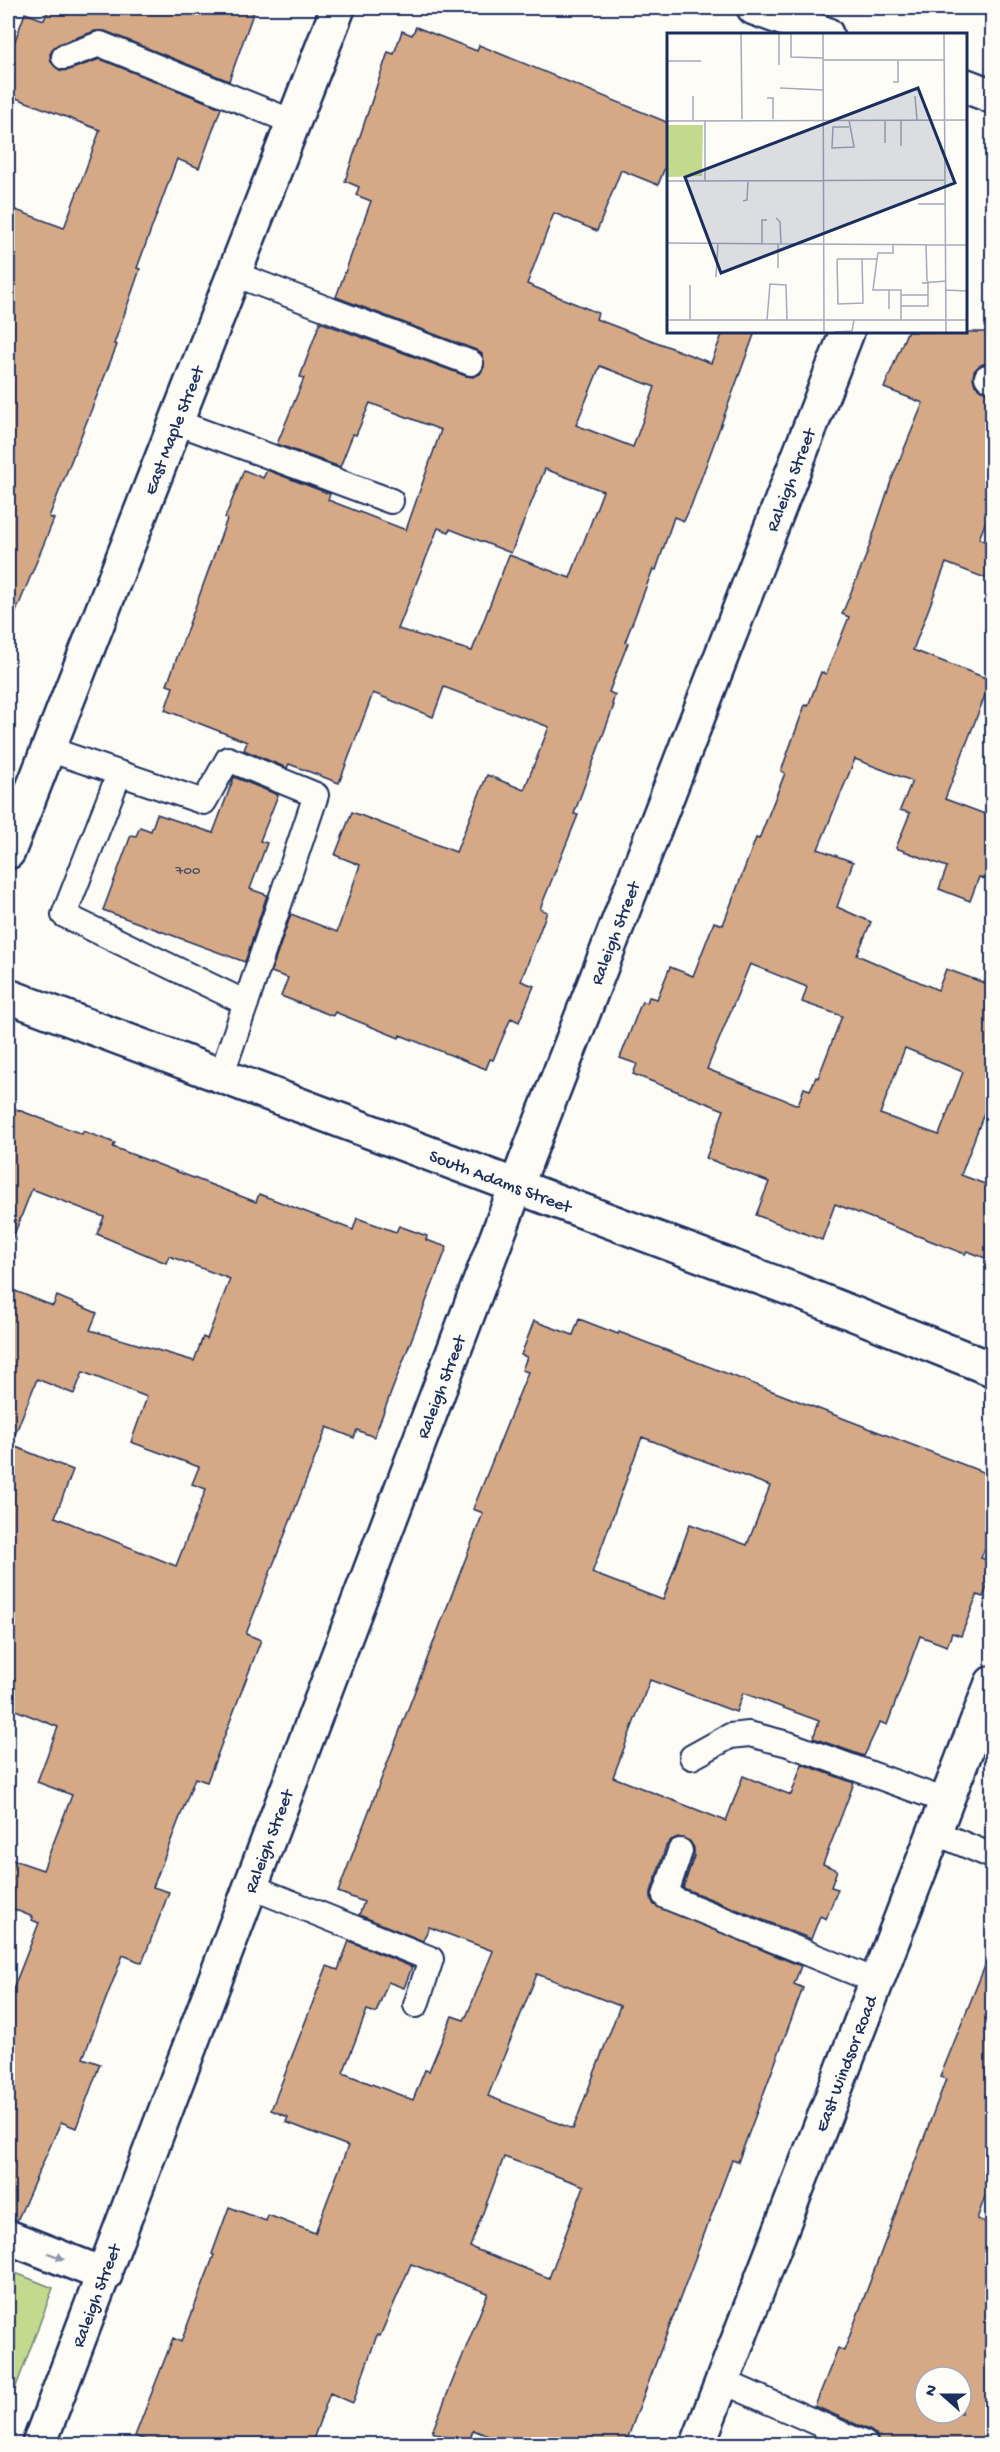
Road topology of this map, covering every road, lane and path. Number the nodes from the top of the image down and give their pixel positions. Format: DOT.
graph roads {
  1 [pos="338,8"];
  2 [pos="754,8"];
  3 [pos="823,33"];
  4 [pos="64,57"];
  5 [pos="967,86"];
  6 [pos="993,96"];
  7 [pos="293,122"];
  8 [pos="234,274"];
  9 [pos="847,333"];
  10 [pos="471,363"];
  11 [pos="176,422"];
  12 [pos="391,501"];
  13 [pos="48,749"];
  14 [pos="119,774"];
  15 [pos="8,852"];
  16 [pos="8,996"];
  17 [pos="246,1003"];
  18 [pos="221,1076"];
  19 [pos="517,1187"];
  20 [pos="993,1369"];
  21 [pos="993,1683"];
  22 [pos="692,1757"];
  23 [pos="946,1801"];
  24 [pos="934,1832"];
  25 [pos="680,1851"];
  26 [pos="993,1856"];
  27 [pos="252,1887"];
  28 [pos="876,1981"];
  29 [pos="416,2005"];
  30 [pos="8,2237"];
  31 [pos="105,2275"];
  32 [pos="722,2381"];
  33 [pos="39,2445"];
  34 [pos="698,2445"];
  35 [pos="866,2445"];
  1 -- 7 [label="street, East Maple Street"];
  2 -- 3 [label="street"];
  4 -- 7 [label="lane"];
  5 -- 6 [label="street"];
  7 -- 8 [label="street, East Maple Street"];
  8 -- 10 [label="lane"];
  8 -- 11 [label="street, East Maple Street"];
  9 -- 19 [label="street, Raleigh Street"];
  11 -- 12 [label="lane"];
  11 -- 13 [label="street, East Maple Street"];
  13 -- 14 [label="lane"];
  13 -- 15 [label="street, East Maple Street"];
  14 -- 17 [label="lane"];
  14 -- 17 [label="lane"];
  16 -- 18 [label="street, South Adams Street"];
  17 -- 18 [label="lane"];
  18 -- 19 [label="street, South Adams Street"];
  19 -- 20 [label="street, South Adams Street"];
  19 -- 27 [label="street, Raleigh Street"];
  21 -- 23 [label="street, East Windsor Road"];
  22 -- 23 [label="lane"];
  23 -- 24 [label="street, East Windsor Road"];
  24 -- 26 [label="lane"];
  24 -- 28 [label="street, East Windsor Road"];
  25 -- 28 [label="lane"];
  27 -- 29 [label="lane"];
  27 -- 31 [label="street, Raleigh Street"];
  28 -- 32 [label="street, East Windsor Road"];
  30 -- 31 [label="street, one-way"];
  31 -- 33 [label="street, Raleigh Street"];
  32 -- 34 [label="street, East Windsor Road"];
  32 -- 35 [label="lane"];
}
